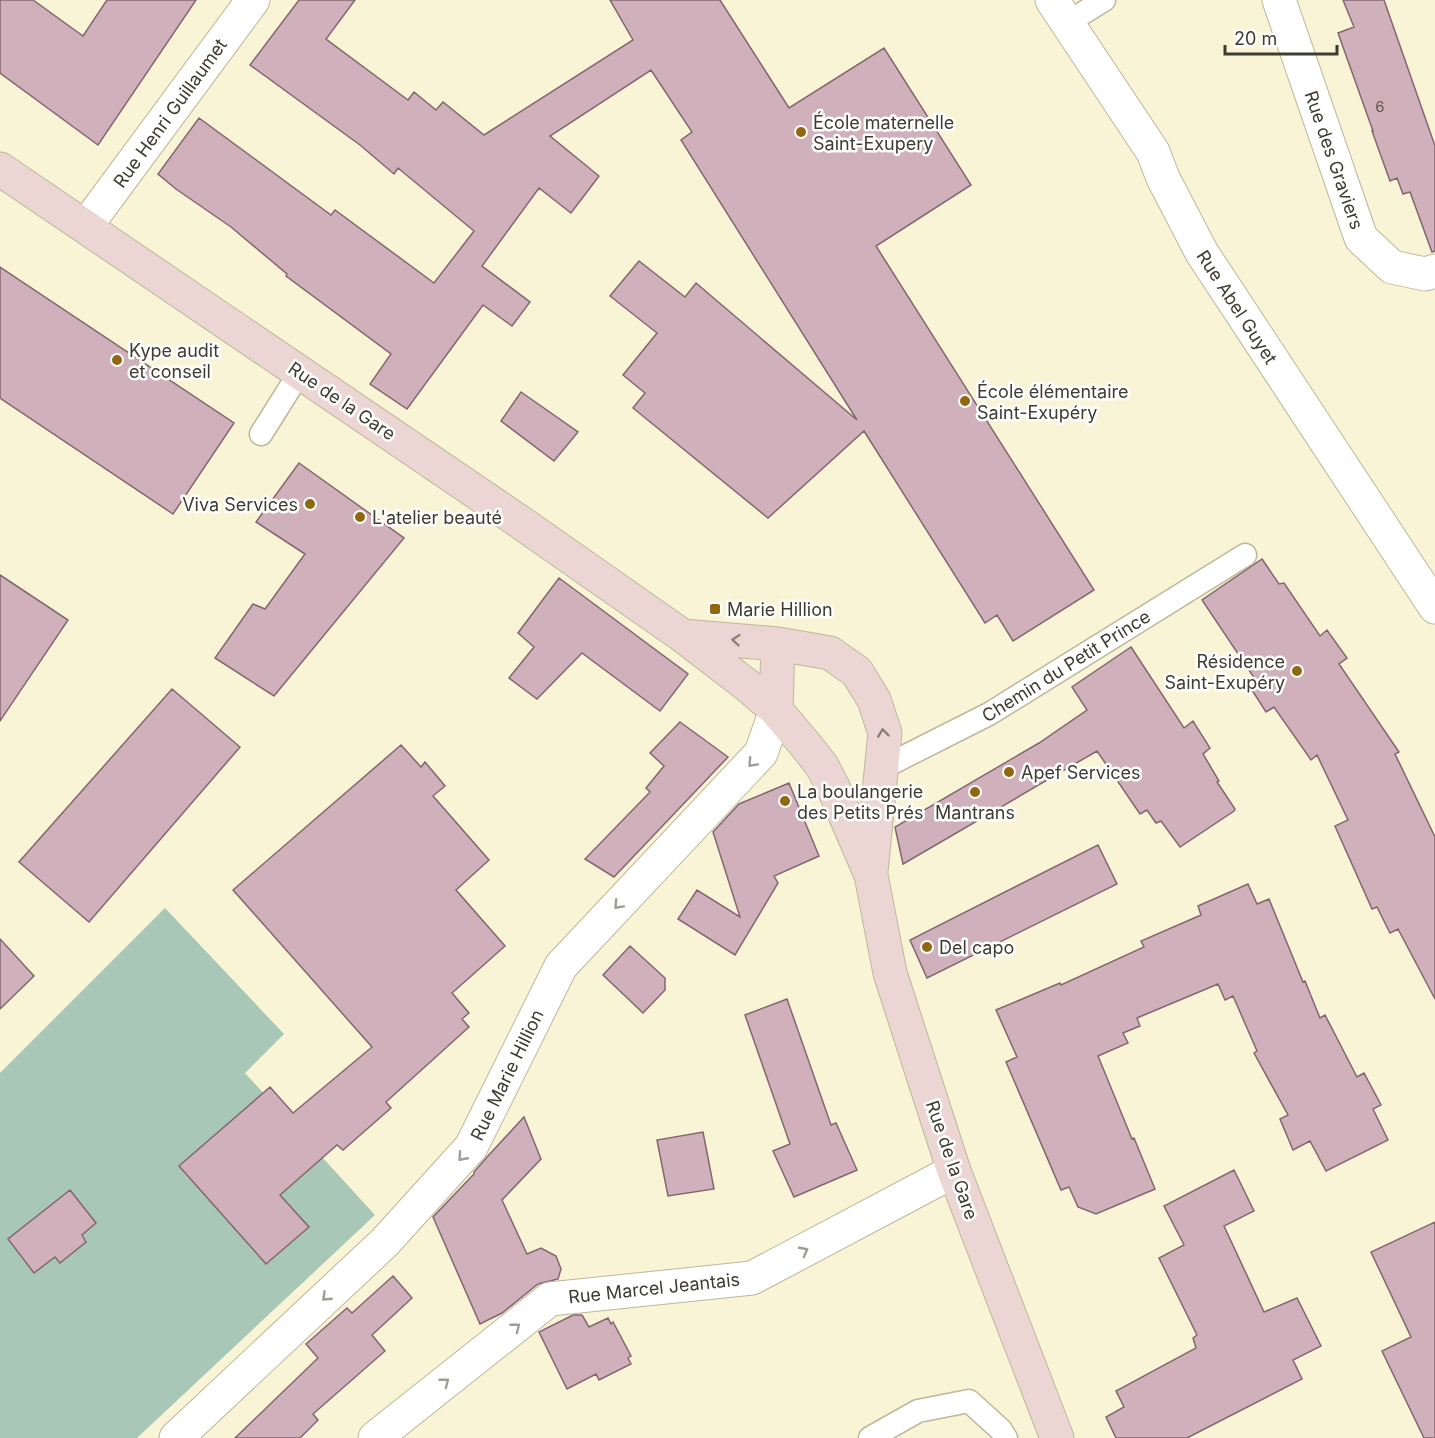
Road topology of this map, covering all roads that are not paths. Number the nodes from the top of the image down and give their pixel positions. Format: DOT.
graph roads {
  1 [pos="253,0"];
  2 [pos="1104,0"];
  3 [pos="1279,0"];
  4 [pos="1059,12"];
  5 [pos="0,169"];
  6 [pos="86,226"];
  7 [pos="1435,271"];
  8 [pos="300,372"];
  9 [pos="261,434"];
  10 [pos="1245,555"];
  11 [pos="1435,607"];
  12 [pos="682,636"];
  13 [pos="778,644"];
  14 [pos="776,710"];
  15 [pos="882,768"];
  16 [pos="832,787"];
  17 [pos="871,875"];
  18 [pos="954,1171"];
  19 [pos="176,1438"];
  20 [pos="375,1438"];
  21 [pos="870,1438"];
  22 [pos="1006,1438"];
  23 [pos="1057,1438"];
  1 -- 6 [label="street, Rue Henri Guillaumet"];
  2 -- 4 [label="lane"];
  3 -- 7 [label="street, Rue des Graviers"];
  4 -- 11 [label="street, Rue Abel Guyet"];
  5 -- 6 [label="street, Rue de la Gare"];
  6 -- 8 [label="street, Rue de la Gare"];
  8 -- 9 [label="lane"];
  8 -- 12 [label="street, Rue de la Gare"];
  10 -- 15 [label="lane, Chemin du Petit Prince"];
  13 -- 12 [label="street, Rue de la Gare, one-way"];
  12 -- 14 [label="street, Rue de la Gare"];
  13 -- 14 [label="street"];
  15 -- 13 [label="street, Rue de la Gare, one-way"];
  14 -- 16 [label="street, Rue de la Gare"];
  14 -- 19 [label="street, Rue Marie Hillion, one-way"];
  15 -- 16 [label="street"];
  15 -- 17 [label="street, Rue de la Gare"];
  16 -- 17 [label="street, Rue de la Gare"];
  17 -- 18 [label="street, Rue de la Gare"];
  20 -- 18 [label="street, Rue Marcel Jeantais, one-way"];
  18 -- 23 [label="street, Rue de la Gare"];
  21 -- 22 [label="lane"];
}
